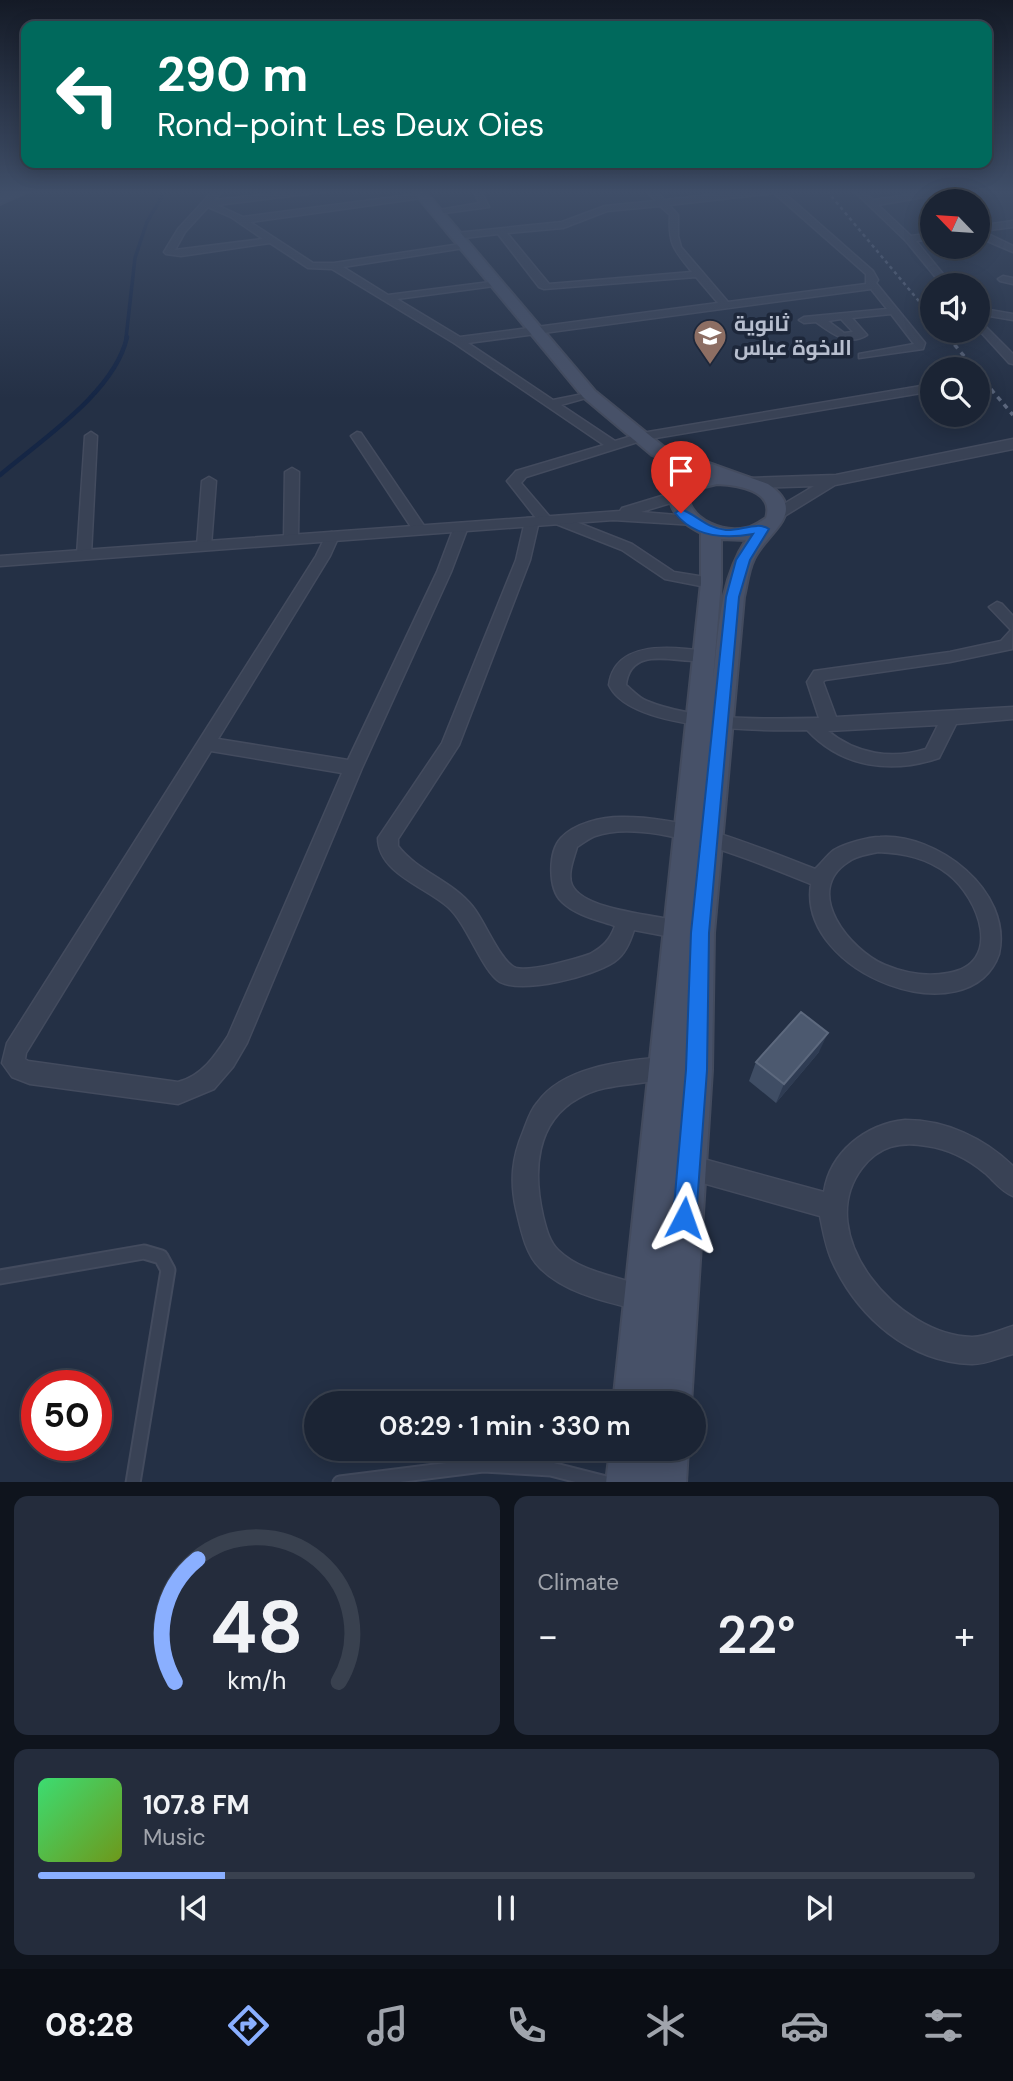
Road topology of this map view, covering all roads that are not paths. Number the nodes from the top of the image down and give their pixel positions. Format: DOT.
graph roads {
  1 [pos="302,260"];
  2 [pos="362,260"];
  3 [pos="476,260"];
  4 [pos="523,260"];
  5 [pos="686,260"];
  6 [pos="855,260"];
  7 [pos="334,266"];
  8 [pos="697,274"];
  9 [pos="494,282"];
  10 [pos="872,284"];
  11 [pos="385,298"];
  12 [pos="724,305"];
  13 [pos="895,311"];
  14 [pos="990,313"];
  15 [pos="844,316"];
  16 [pos="1013,317"];
  17 [pos="819,319"];
  18 [pos="804,320"];
  19 [pos="534,330"];
  20 [pos="990,334"];
  21 [pos="458,341"];
  22 [pos="1008,351"];
  23 [pos="863,356"];
  24 [pos="1013,361"];
  25 [pos="920,389"];
  26 [pos="589,394"];
  27 [pos="551,404"];
  28 [pos="91,436"];
  29 [pos="357,436"];
  30 [pos="642,437"];
  31 [pos="1011,444"];
  32 [pos="614,446"];
  33 [pos="658,451"];
  34 [pos="292,472"];
  35 [pos="730,479"];
  36 [pos="836,480"];
  37 [pos="209,481"];
  38 [pos="750,483"];
  39 [pos="680,494"];
  40 [pos="612,515"];
  41 [pos="544,520"];
  42 [pos="770,522"];
  43 [pos="700,526"];
  44 [pos="461,527"];
  45 [pos="420,530"];
  46 [pos="332,536"];
  47 [pos="292,539"];
  48 [pos="204,546"];
  49 [pos="84,555"];
  50 [pos="0,561"];
  51 [pos="711,583"];
  52 [pos="997,607"];
  53 [pos="1013,626"];
  54 [pos="1013,635"];
  55 [pos="704,656"];
  56 [pos="1013,713"];
  57 [pos="710,719"];
  58 [pos="949,720"];
  59 [pos="822,725"];
  60 [pos="208,744"];
  61 [pos="353,768"];
  62 [pos="697,835"];
  63 [pos="821,880"];
  64 [pos="628,919"];
  65 [pos="689,931"];
  66 [pos="664,1068"];
  67 [pos="655,1161"];
  68 [pos="688,1167"];
  69 [pos="1013,1184"];
  70 [pos="833,1207"];
  71 [pos="0,1277"];
  72 [pos="642,1298"];
  73 [pos="1013,1340"];
  74 [pos="634,1391"];
  75 [pos="672,1391"];
  76 [pos="628,1461"];
  77 [pos="667,1461"];
  78 [pos="133,1482"];
  79 [pos="340,1482"];
  80 [pos="606,1482"];
  81 [pos="627,1482"];
  82 [pos="665,1482"];
  1 -- 7 [label="street"];
  2 -- 7 [label="street"];
  3 -- 9 [label="main road"];
  4 -- 8 [label="street"];
  5 -- 8 [label="street"];
  6 -- 10 [label="street"];
  7 -- 11 [label="street"];
  8 -- 12 [label="street"];
  9 -- 11 [label="street"];
  9 -- 19 [label="main road"];
  10 -- 12 [label="street"];
  10 -- 13 [label="street"];
  11 -- 21 [label="street"];
  12 -- 19 [label="street"];
  13 -- 15 [label="street"];
  13 -- 23 [label="street"];
  14 -- 16 [label="street"];
  15 -- 17 [label="street"];
  15 -- 17 [label="street"];
  17 -- 18 [label="street"];
  19 -- 21 [label="street"];
  19 -- 26 [label="main road"];
  20 -- 22 [label="street"];
  21 -- 27 [label="street"];
  22 -- 24 [label="street"];
  25 -- 30 [label="street"];
  26 -- 27 [label="street"];
  26 -- 30 [label="main road"];
  27 -- 32 [label="street"];
  28 -- 49 [label="street"];
  29 -- 45 [label="street"];
  30 -- 32 [label="street"];
  30 -- 33 [label="main road"];
  31 -- 36 [label="street"];
  32 -- 41 [label="street"];
  33 -- 35 [label="main road"];
  33 -- 39 [label="main road"];
  34 -- 47 [label="street"];
  35 -- 38 [label="main road"];
  35 -- 39 [label="main road"];
  36 -- 38 [label="street"];
  36 -- 42 [label="street"];
  37 -- 48 [label="street"];
  38 -- 42 [label="main road"];
  39 -- 40 [label="street"];
  39 -- 43 [label="main road"];
  40 -- 41 [label="street"];
  40 -- 43 [label="street"];
  41 -- 44 [label="street"];
  41 -- 51 [label="street"];
  41 -- 64 [label="street"];
  42 -- 43 [label="main road"];
  42 -- 57 [label="main road"];
  43 -- 51 [label="main road"];
  44 -- 45 [label="street"];
  44 -- 61 [label="street"];
  45 -- 46 [label="street"];
  46 -- 47 [label="street"];
  46 -- 60 [label="street"];
  47 -- 48 [label="street"];
  48 -- 49 [label="street"];
  49 -- 50 [label="street"];
  51 -- 55 [label="main road"];
  52 -- 53 [label="street"];
  54 -- 59 [label="street"];
  55 -- 57 [label="main road"];
  55 -- 57 [label="street"];
  56 -- 58 [label="street"];
  57 -- 59 [label="street"];
  57 -- 62 [label="main road"];
  58 -- 59 [label="street"];
  58 -- 59 [label="street"];
  60 -- 61 [label="street"];
  60 -- 61 [label="street"];
  62 -- 63 [label="street"];
  62 -- 64 [label="street"];
  62 -- 65 [label="main road"];
  63 -- 63 [label="street"];
  64 -- 65 [label="street"];
  65 -- 66 [label="main road"];
  65 -- 68 [label="main road"];
  66 -- 67 [label="main road"];
  66 -- 72 [label="street"];
  67 -- 68 [label="street"];
  67 -- 72 [label="main road"];
  68 -- 70 [label="street"];
  68 -- 75 [label="main road"];
  69 -- 70 [label="street"];
  70 -- 73 [label="street"];
  71 -- 78 [label="lane"];
  72 -- 74 [label="main road"];
  76 -- 81 [label="main road"];
  77 -- 82 [label="main road"];
  79 -- 80 [label="lane"];
}
